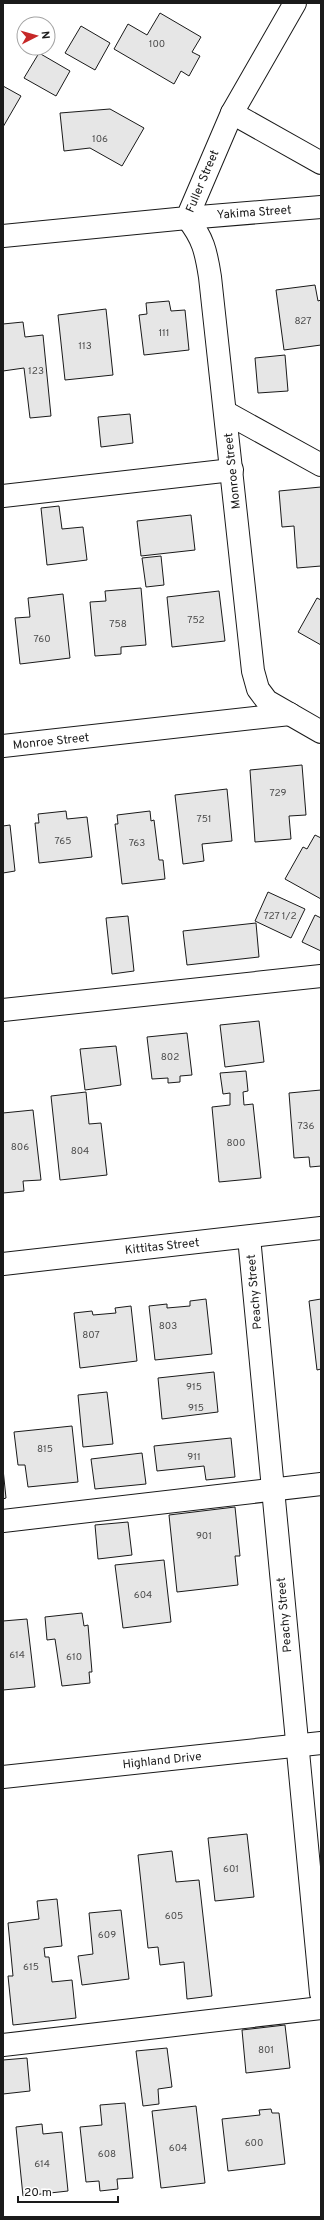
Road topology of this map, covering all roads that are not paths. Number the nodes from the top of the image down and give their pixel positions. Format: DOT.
graph roads {
  1 [pos="295,3"];
  2 [pos="232,113"];
  3 [pos="321,163"];
  4 [pos="321,207"];
  5 [pos="186,218"];
  6 [pos="3,236"];
  7 [pos="225,412"];
  8 [pos="321,465"];
  9 [pos="232,470"];
  10 [pos="3,496"];
  11 [pos="290,714"];
  12 [pos="321,732"];
  13 [pos="3,746"];
  14 [pos="321,976"];
  15 [pos="3,1010"];
  16 [pos="321,1228"];
  17 [pos="249,1237"];
  18 [pos="3,1264"];
  19 [pos="321,1484"];
  20 [pos="273,1490"];
  21 [pos="3,1521"];
  22 [pos="321,1743"];
  23 [pos="297,1746"];
  24 [pos="3,1777"];
  25 [pos="321,1993"];
  26 [pos="321,2008"];
  27 [pos="3,2045"];
  1 -- 2 [label="street, Fuller Street"];
  2 -- 3 [label="street"];
  2 -- 5 [label="street, Fuller Street"];
  4 -- 5 [label="street, Yakima Street"];
  5 -- 6 [label="street, Fuller Street"];
  5 -- 7 [label="street, Monroe Street"];
  7 -- 8 [label="street"];
  7 -- 9 [label="street, Monroe Street"];
  9 -- 10 [label="street"];
  9 -- 11 [label="street, Monroe Street"];
  11 -- 12 [label="street, Monroe Street"];
  11 -- 13 [label="street, Monroe Street"];
  14 -- 15 [label="street"];
  16 -- 17 [label="street, Kittitas Street"];
  17 -- 18 [label="street, Kittitas Street"];
  17 -- 20 [label="street, Peachy Street"];
  19 -- 20 [label="street"];
  20 -- 21 [label="street"];
  20 -- 23 [label="street, Peachy Street"];
  22 -- 23 [label="street, Highland Drive"];
  23 -- 24 [label="street, Highland Drive"];
  23 -- 25 [label="street, Peachy Street"];
  26 -- 27 [label="street"];
}
